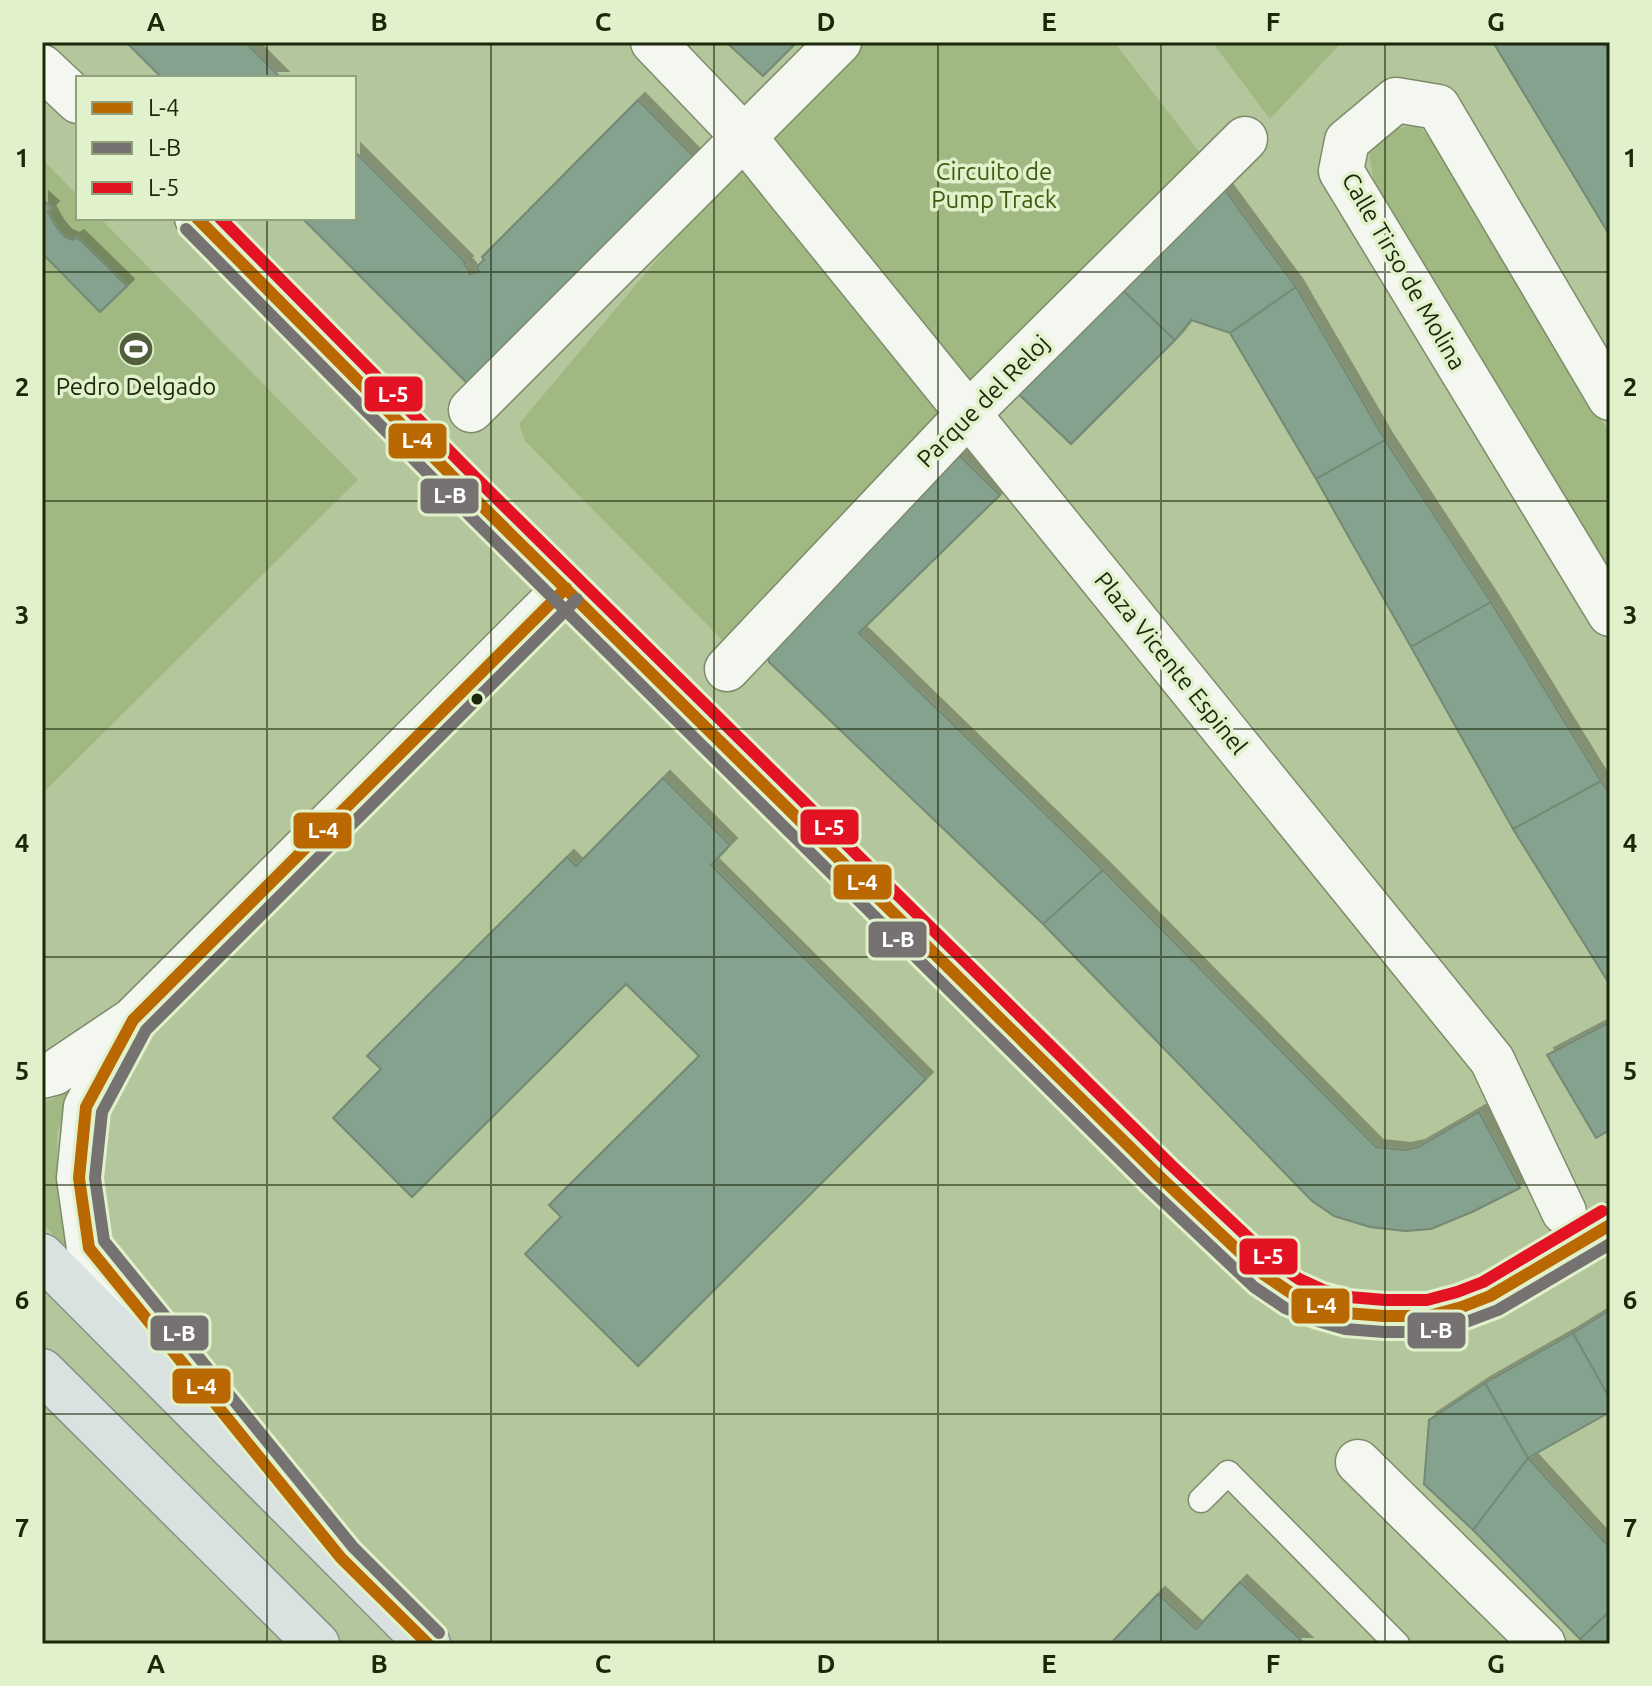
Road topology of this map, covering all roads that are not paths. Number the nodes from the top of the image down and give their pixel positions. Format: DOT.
graph roads {
  1 [pos="653,42"];
  2 [pos="839,42"];
  3 [pos="42,67"];
  4 [pos="76,99"];
  5 [pos="744,137"];
  6 [pos="1245,139"];
  7 [pos="199,220"];
  8 [pos="1610,398"];
  9 [pos="471,410"];
  10 [pos="969,413"];
  11 [pos="566,588"];
  12 [pos="1610,614"];
  13 [pos="727,669"];
  14 [pos="133,1020"];
  15 [pos="42,1076"];
  16 [pos="1564,1212"];
  17 [pos="1610,1225"];
  18 [pos="42,1256"];
  19 [pos="42,1371"];
  20 [pos="1358,1462"];
  21 [pos="1201,1500"];
  22 [pos="341,1558"];
  23 [pos="317,1644"];
  24 [pos="428,1644"];
  25 [pos="1397,1644"];
  26 [pos="1543,1644"];
  1 -- 5 [label="street, Plaza Vicente Espinel"];
  2 -- 5 [label="street"];
  3 -- 4 [label="street"];
  5 -- 9 [label="street"];
  5 -- 10 [label="street, Plaza Vicente Espinel"];
  6 -- 10 [label="street, Parque del Reloj"];
  7 -- 11 [label="street"];
  8 -- 12 [label="street, Calle Tirso de Molina"];
  10 -- 13 [label="street, Parque del Reloj"];
  10 -- 16 [label="street, Plaza Vicente Espinel"];
  11 -- 14 [label="street"];
  11 -- 17 [label="street"];
  14 -- 15 [label="street"];
  14 -- 22 [label="street"];
  18 -- 22 [label="main road"];
  19 -- 23 [label="main road"];
  20 -- 26 [label="street"];
  21 -- 25 [label="lane"];
  22 -- 24 [label="main road"];
}
